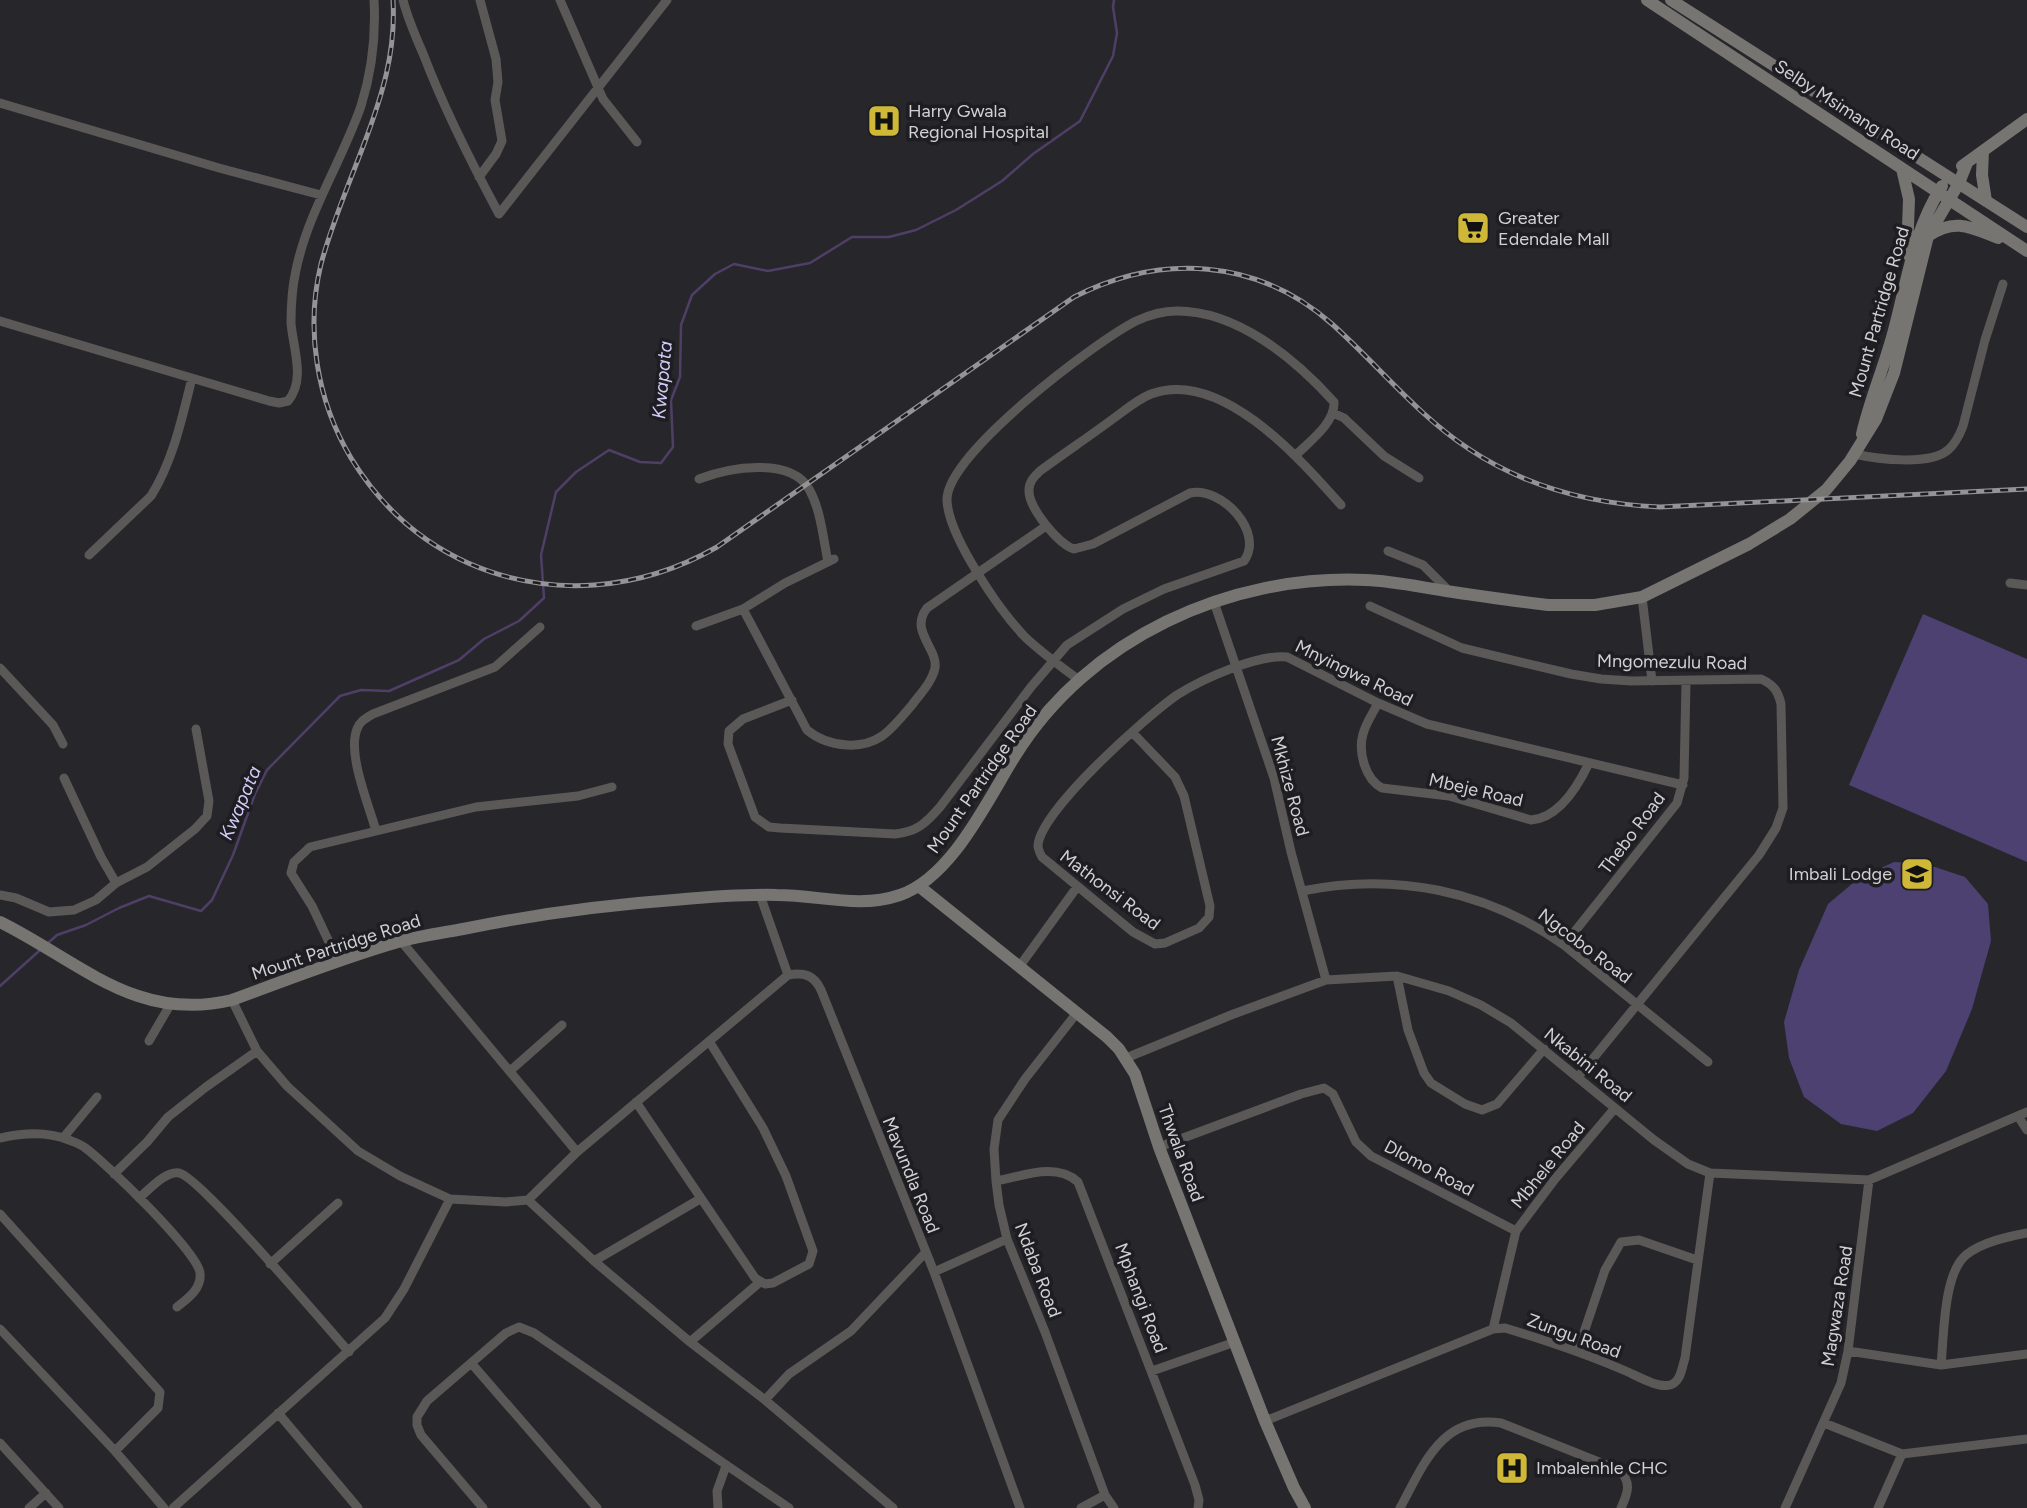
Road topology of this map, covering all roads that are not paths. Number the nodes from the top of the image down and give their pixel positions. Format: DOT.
graph roads {
  1 [pos="374,0"];
  2 [pos="403,0"];
  3 [pos="480,0"];
  4 [pos="560,0"];
  5 [pos="667,0"];
  6 [pos="1647,0"];
  7 [pos="1671,0"];
  8 [pos="597,87"];
  9 [pos="0,103"];
  10 [pos="2027,119"];
  11 [pos="637,142"];
  12 [pos="1983,151"];
  13 [pos="1902,169"];
  14 [pos="479,177"];
  15 [pos="1953,180"];
  16 [pos="321,195"];
  17 [pos="1944,195"];
  18 [pos="1986,201"];
  19 [pos="2027,227"];
  20 [pos="1928,236"];
  21 [pos="2026,250"];
  22 [pos="1905,282"];
  23 [pos="2003,284"];
  24 [pos="0,321"];
  25 [pos="192,378"];
  26 [pos="1333,413"];
  27 [pos="1857,449"];
  28 [pos="1296,455"];
  29 [pos="1419,478"];
  30 [pos="699,480"];
  31 [pos="1341,505"];
  32 [pos="1046,526"];
  33 [pos="1388,551"];
  34 [pos="89,555"];
  35 [pos="978,573"];
  36 [pos="2010,583"];
  37 [pos="2027,585"];
  38 [pos="1450,592"];
  39 [pos="1642,597"];
  40 [pos="1214,602"];
  41 [pos="1370,606"];
  42 [pos="743,609"];
  43 [pos="696,626"];
  44 [pos="540,627"];
  45 [pos="1053,661"];
  46 [pos="0,667"];
  47 [pos="1237,668"];
  48 [pos="1079,680"];
  49 [pos="1652,681"];
  50 [pos="1686,682"];
  51 [pos="792,700"];
  52 [pos="1378,703"];
  53 [pos="196,729"];
  54 [pos="1132,732"];
  55 [pos="63,744"];
  56 [pos="1589,763"];
  57 [pos="64,778"];
  58 [pos="1683,785"];
  59 [pos="612,787"];
  60 [pos="376,831"];
  61 [pos="1038,846"];
  62 [pos="116,883"];
  63 [pos="920,887"];
  64 [pos="1077,887"];
  65 [pos="1301,891"];
  66 [pos="0,895"];
  67 [pos="760,895"];
  68 [pos="0,922"];
  69 [pos="401,941"];
  70 [pos="1564,945"];
  71 [pos="338,961"];
  72 [pos="1019,967"];
  73 [pos="788,975"];
  74 [pos="1397,976"];
  75 [pos="1326,980"];
  76 [pos="232,1000"];
  77 [pos="1636,1004"];
  78 [pos="170,1005"];
  79 [pos="1076,1014"];
  80 [pos="562,1026"];
  81 [pos="149,1041"];
  82 [pos="709,1041"];
  83 [pos="1544,1049"];
  84 [pos="257,1051"];
  85 [pos="1126,1058"];
  86 [pos="1708,1062"];
  87 [pos="510,1071"];
  88 [pos="1578,1077"];
  89 [pos="97,1097"];
  90 [pos="636,1102"];
  91 [pos="1615,1108"];
  92 [pos="2023,1114"];
  93 [pos="2027,1130"];
  94 [pos="0,1138"];
  95 [pos="64,1138"];
  96 [pos="1159,1147"];
  97 [pos="577,1152"];
  98 [pos="1710,1173"];
  99 [pos="114,1174"];
  100 [pos="1870,1180"];
  101 [pos="996,1181"];
  102 [pos="139,1198"];
  103 [pos="450,1199"];
  104 [pos="701,1199"];
  105 [pos="528,1200"];
  106 [pos="338,1203"];
  107 [pos="0,1214"];
  108 [pos="1516,1231"];
  109 [pos="2027,1233"];
  110 [pos="1007,1239"];
  111 [pos="925,1254"];
  112 [pos="1697,1260"];
  113 [pos="594,1261"];
  114 [pos="270,1264"];
  115 [pos="934,1272"];
  116 [pos="760,1282"];
  117 [pos="177,1307"];
  118 [pos="0,1329"];
  119 [pos="1493,1329"];
  120 [pos="690,1342"];
  121 [pos="1235,1342"];
  122 [pos="1578,1350"];
  123 [pos="1848,1351"];
  124 [pos="349,1352"];
  125 [pos="2027,1354"];
  126 [pos="472,1364"];
  127 [pos="1941,1365"];
  128 [pos="1152,1371"];
  129 [pos="765,1400"];
  130 [pos="278,1413"];
  131 [pos="1265,1421"];
  132 [pos="1824,1423"];
  133 [pos="2027,1439"];
  134 [pos="0,1443"];
  135 [pos="115,1451"];
  136 [pos="1902,1454"];
  137 [pos="726,1466"];
  138 [pos="46,1493"];
  139 [pos="1105,1495"];
  140 [pos="29,1508"];
  141 [pos="59,1508"];
  142 [pos="164,1508"];
  143 [pos="173,1508"];
  144 [pos="358,1508"];
  145 [pos="483,1508"];
  146 [pos="597,1508"];
  147 [pos="718,1508"];
  148 [pos="789,1508"];
  149 [pos="893,1508"];
  150 [pos="1020,1508"];
  151 [pos="1081,1508"];
  152 [pos="1114,1508"];
  153 [pos="1198,1508"];
  154 [pos="1305,1508"];
  155 [pos="1400,1508"];
  156 [pos="1621,1508"];
  157 [pos="1784,1508"];
  158 [pos="1878,1508"];
  1 -- 16 [label="street"];
  2 -- 14 [label="street"];
  3 -- 14 [label="street"];
  4 -- 8 [label="street"];
  5 -- 8 [label="street"];
  6 -- 13 [label="street, Selby Msimang Road"];
  7 -- 15 [label="street, Selby Msimang Road"];
  8 -- 11 [label="street"];
  8 -- 14 [label="street"];
  9 -- 16 [label="street"];
  10 -- 12 [label="street, Mount Partridge Road"];
  12 -- 15 [label="street, Mount Partridge Road"];
  12 -- 18 [label="street"];
  13 -- 17 [label="street, Selby Msimang Road"];
  13 -- 22 [label="street"];
  15 -- 17 [label="street, Mount Partridge Road"];
  15 -- 18 [label="street, Selby Msimang Road"];
  16 -- 25 [label="street"];
  17 -- 20 [label="street, Mount Partridge Road"];
  17 -- 21 [label="street, Selby Msimang Road"];
  17 -- 22 [label="street, Mount Partridge Road"];
  18 -- 19 [label="street, Selby Msimang Road"];
  20 -- 21 [label="street"];
  20 -- 27 [label="street, Mount Partridge Road"];
  22 -- 27 [label="street, Mount Partridge Road"];
  23 -- 27 [label="street"];
  24 -- 25 [label="street"];
  25 -- 34 [label="street"];
  26 -- 28 [label="street"];
  26 -- 29 [label="street"];
  26 -- 35 [label="street"];
  27 -- 39 [label="street, Mount Partridge Road"];
  28 -- 31 [label="street"];
  28 -- 32 [label="street"];
  30 -- 42 [label="street"];
  32 -- 35 [label="street"];
  32 -- 45 [label="street"];
  33 -- 38 [label="street"];
  35 -- 45 [label="street"];
  35 -- 51 [label="street"];
  36 -- 37 [label="street"];
  38 -- 39 [label="street, Mount Partridge Road"];
  38 -- 40 [label="street, Mount Partridge Road"];
  39 -- 49 [label="street"];
  40 -- 47 [label="street, Mkhize Road"];
  40 -- 48 [label="street, Mount Partridge Road"];
  41 -- 49 [label="street, Mngomezulu Road"];
  42 -- 43 [label="street"];
  42 -- 51 [label="street"];
  44 -- 60 [label="street"];
  45 -- 48 [label="street"];
  45 -- 51 [label="street"];
  46 -- 55 [label="street"];
  47 -- 52 [label="street, Mnyingwa Road"];
  47 -- 54 [label="street, Mnyingwa Road"];
  47 -- 65 [label="street, Mkhize Road"];
  48 -- 63 [label="street, Mount Partridge Road"];
  49 -- 50 [label="street, Mngomezulu Road"];
  50 -- 58 [label="street, Thebo Road"];
  50 -- 77 [label="street, Mngomezulu Road"];
  52 -- 56 [label="street, Mnyingwa Road"];
  52 -- 56 [label="street, Mbeje Road"];
  53 -- 62 [label="street"];
  54 -- 61 [label="street, Mnyingwa Road"];
  54 -- 64 [label="street, Mathonsi Road"];
  56 -- 58 [label="street, Mnyingwa Road"];
  57 -- 62 [label="street"];
  58 -- 70 [label="street, Thebo Road"];
  59 -- 60 [label="street"];
  60 -- 71 [label="street"];
  61 -- 64 [label="street, Mathonsi Road"];
  62 -- 66 [label="street"];
  63 -- 67 [label="street, Mount Partridge Road"];
  63 -- 72 [label="street, Thwala Road"];
  64 -- 72 [label="street"];
  65 -- 70 [label="street, Ngcobo Road"];
  65 -- 75 [label="street, Mkhize Road"];
  67 -- 69 [label="street, Mount Partridge Road"];
  67 -- 73 [label="street"];
  68 -- 78 [label="street, Mount Partridge Road"];
  69 -- 71 [label="street, Mount Partridge Road"];
  69 -- 87 [label="street"];
  70 -- 77 [label="street, Ngcobo Road"];
  71 -- 76 [label="street, Mount Partridge Road"];
  72 -- 79 [label="street, Thwala Road"];
  73 -- 82 [label="street"];
  73 -- 111 [label="street, Mavundla Road"];
  74 -- 75 [label="street, Nkabini Road"];
  74 -- 83 [label="street, Nkabini Road"];
  74 -- 83 [label="street"];
  75 -- 85 [label="street, Nkabini Road"];
  76 -- 78 [label="street, Mount Partridge Road"];
  76 -- 84 [label="street"];
  77 -- 86 [label="street, Ngcobo Road"];
  77 -- 88 [label="street, Mngomezulu Road"];
  78 -- 81 [label="street"];
  79 -- 85 [label="street, Thwala Road"];
  79 -- 101 [label="street, Ndaba Road"];
  80 -- 87 [label="street"];
  82 -- 90 [label="street"];
  82 -- 116 [label="street"];
  83 -- 88 [label="street, Nkabini Road"];
  84 -- 99 [label="street"];
  84 -- 103 [label="street"];
  85 -- 96 [label="street, Thwala Road"];
  87 -- 97 [label="street"];
  88 -- 91 [label="street, Nkabini Road"];
  89 -- 95 [label="street"];
  90 -- 97 [label="street"];
  90 -- 104 [label="street"];
  91 -- 98 [label="street, Nkabini Road"];
  91 -- 108 [label="street, Mbhele Road"];
  92 -- 93 [label="street"];
  92 -- 100 [label="street, Nkabini Road"];
  94 -- 95 [label="street"];
  95 -- 99 [label="street"];
  96 -- 108 [label="street, Dlomo Road"];
  96 -- 121 [label="street, Thwala Road"];
  97 -- 105 [label="street"];
  98 -- 100 [label="street, Nkabini Road"];
  98 -- 112 [label="street, Zungu Road"];
  99 -- 102 [label="street"];
  100 -- 123 [label="street, Magwaza Road"];
  101 -- 110 [label="street, Ndaba Road"];
  101 -- 128 [label="street, Mphangi Road"];
  102 -- 114 [label="street"];
  102 -- 117 [label="street"];
  103 -- 105 [label="street"];
  103 -- 124 [label="street"];
  104 -- 113 [label="street"];
  104 -- 116 [label="street"];
  105 -- 113 [label="street"];
  106 -- 114 [label="street"];
  107 -- 135 [label="street"];
  108 -- 119 [label="street, Mbhele Road"];
  109 -- 127 [label="street"];
  110 -- 115 [label="street"];
  110 -- 139 [label="street, Ndaba Road"];
  111 -- 115 [label="street, Mavundla Road"];
  111 -- 129 [label="street"];
  112 -- 122 [label="street"];
  112 -- 122 [label="street, Zungu Road"];
  113 -- 120 [label="street"];
  114 -- 124 [label="street"];
  115 -- 150 [label="street, Mavundla Road"];
  116 -- 120 [label="street"];
  118 -- 135 [label="street"];
  119 -- 122 [label="street, Zungu Road"];
  119 -- 131 [label="street"];
  120 -- 129 [label="street"];
  121 -- 128 [label="street"];
  121 -- 131 [label="street, Thwala Road"];
  123 -- 127 [label="street"];
  123 -- 132 [label="street, Magwaza Road"];
  124 -- 130 [label="street"];
  125 -- 127 [label="street"];
  126 -- 137 [label="street"];
  126 -- 145 [label="street"];
  126 -- 146 [label="street"];
  128 -- 153 [label="street, Mphangi Road"];
  129 -- 149 [label="street"];
  130 -- 143 [label="street"];
  130 -- 144 [label="street"];
  131 -- 154 [label="street, Thwala Road"];
  132 -- 136 [label="street"];
  132 -- 157 [label="street, Magwaza Road"];
  133 -- 136 [label="street"];
  134 -- 138 [label="street"];
  135 -- 142 [label="street"];
  136 -- 158 [label="street"];
  137 -- 147 [label="street"];
  137 -- 148 [label="street"];
  138 -- 140 [label="street"];
  138 -- 141 [label="street"];
  139 -- 151 [label="street"];
  139 -- 152 [label="street, Ndaba Road"];
  155 -- 156 [label="street"];
}
